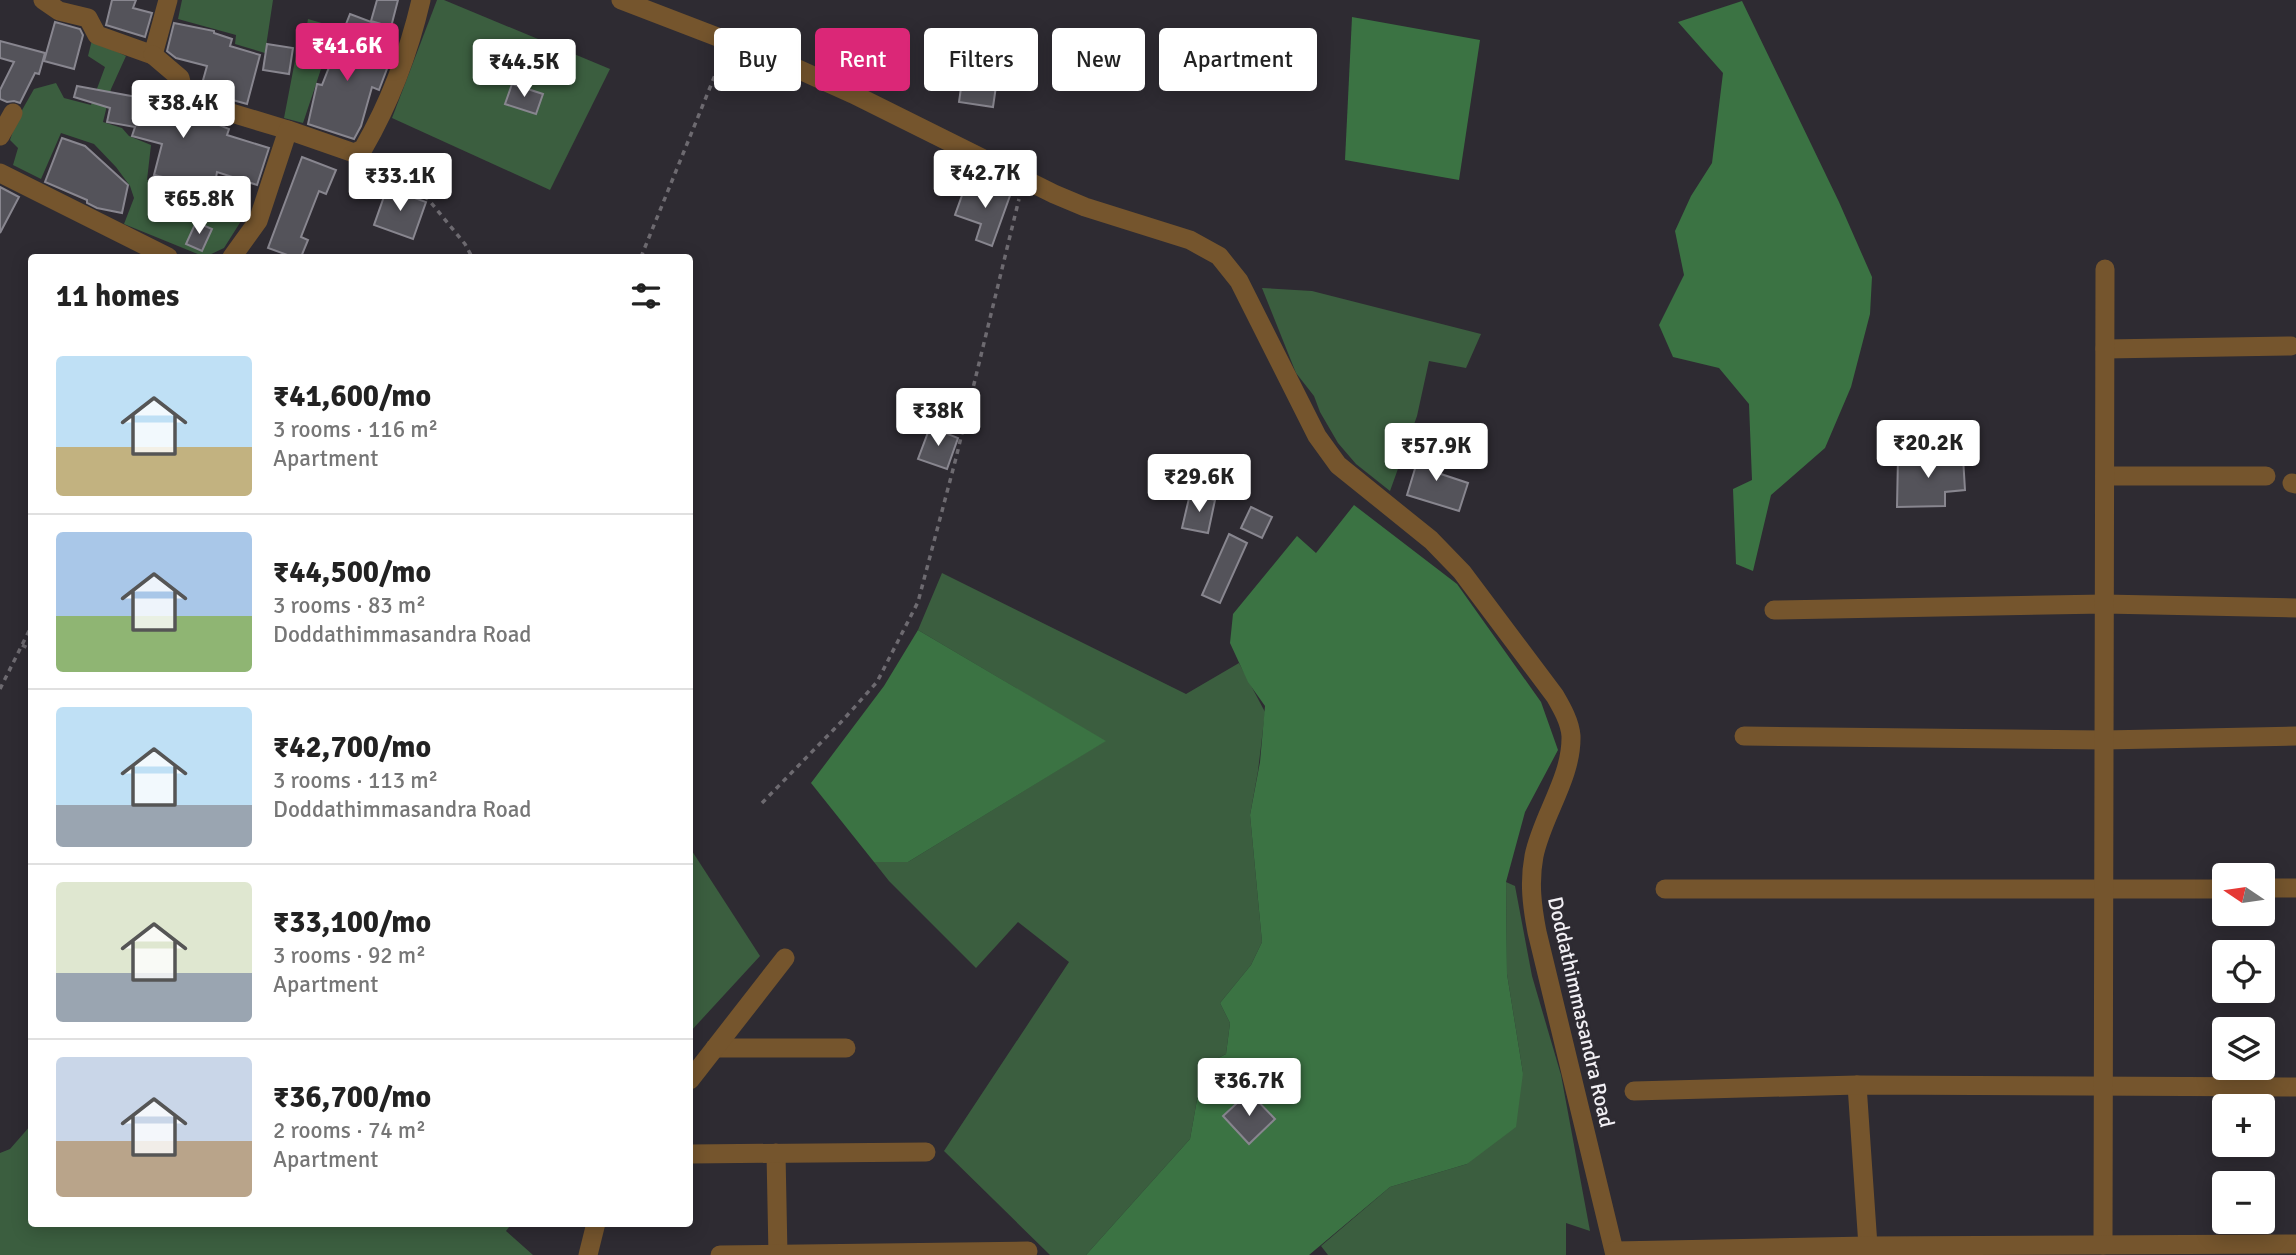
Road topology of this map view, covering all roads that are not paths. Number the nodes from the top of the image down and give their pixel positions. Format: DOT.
graph roads {
  1 [pos="43,0"];
  2 [pos="168,0"];
  3 [pos="421,0"];
  4 [pos="621,0"];
  5 [pos="153,55"];
  6 [pos="13,113"];
  7 [pos="288,130"];
  8 [pos="0,136"];
  9 [pos="0,173"];
  10 [pos="162,254"];
  11 [pos="234,254"];
  12 [pos="2105,269"];
  13 [pos="2291,346"];
  14 [pos="2105,349"];
  15 [pos="2105,476"];
  16 [pos="2266,476"];
  17 [pos="2104,604"];
  18 [pos="2296,608"];
  19 [pos="1774,610"];
  20 [pos="1744,736"];
  21 [pos="2296,736"];
  22 [pos="2104,740"];
  23 [pos="2275,888"];
  24 [pos="2296,888"];
  25 [pos="1665,889"];
  26 [pos="2212,889"];
  27 [pos="2104,891"];
  28 [pos="785,958"];
  29 [pos="715,1048"];
  30 [pos="846,1048"];
  31 [pos="693,1076"];
  32 [pos="2104,1085"];
  33 [pos="1857,1086"];
  34 [pos="2296,1087"];
  35 [pos="1634,1091"];
  36 [pos="926,1152"];
  37 [pos="776,1153"];
  38 [pos="693,1154"];
  39 [pos="595,1227"];
  40 [pos="2296,1244"];
  41 [pos="2103,1245"];
  42 [pos="1028,1251"];
  43 [pos="1866,1251"];
  44 [pos="1615,1253"];
  45 [pos="588,1255"];
  46 [pos="720,1255"];
  47 [pos="778,1255"];
  1 -- 5 [label="street"];
  2 -- 5 [label="street"];
  3 -- 7 [label="street"];
  4 -- 44 [label="street, Doddathimmasandra Road"];
  5 -- 7 [label="street"];
  6 -- 8 [label="street"];
  7 -- 11 [label="street"];
  9 -- 10 [label="street"];
  12 -- 14 [label="street"];
  13 -- 14 [label="street"];
  14 -- 15 [label="street"];
  15 -- 16 [label="street"];
  15 -- 17 [label="street"];
  17 -- 18 [label="street"];
  17 -- 19 [label="street"];
  17 -- 22 [label="street"];
  20 -- 22 [label="street"];
  21 -- 22 [label="street"];
  22 -- 27 [label="street"];
  23 -- 24 [label="street"];
  25 -- 27 [label="street"];
  26 -- 27 [label="street"];
  27 -- 32 [label="street"];
  28 -- 29 [label="street"];
  29 -- 30 [label="street"];
  29 -- 31 [label="street"];
  32 -- 33 [label="street"];
  32 -- 34 [label="street"];
  32 -- 41 [label="street"];
  33 -- 35 [label="street"];
  33 -- 43 [label="street"];
  36 -- 37 [label="street"];
  37 -- 38 [label="street"];
  37 -- 47 [label="street"];
  39 -- 45 [label="street"];
  40 -- 41 [label="street"];
  41 -- 43 [label="street"];
  42 -- 47 [label="street"];
  43 -- 44 [label="street"];
  46 -- 47 [label="street"];
}
